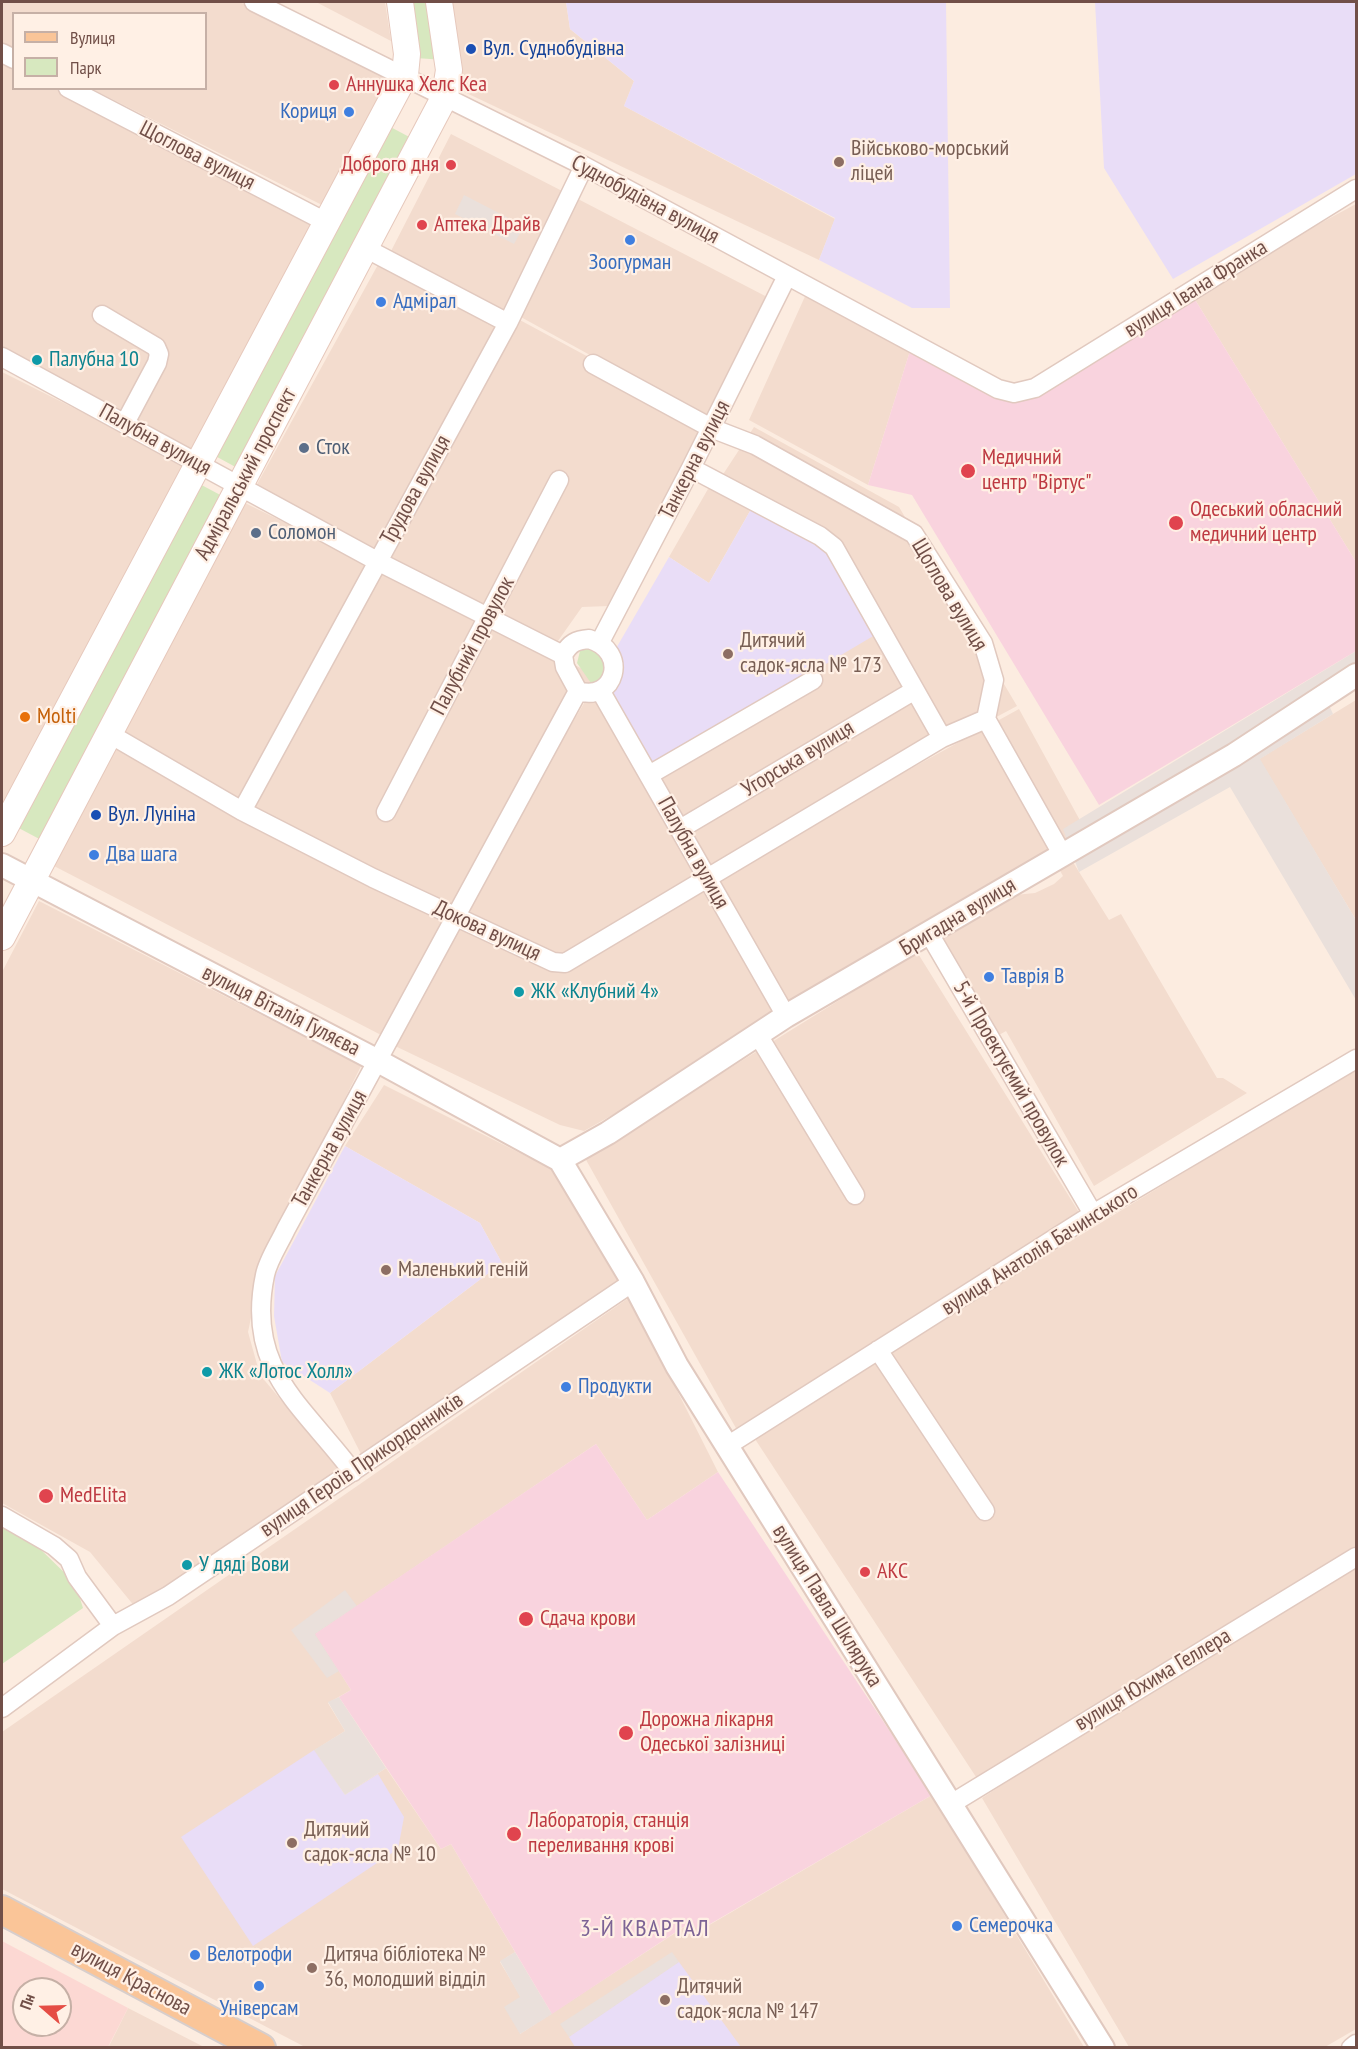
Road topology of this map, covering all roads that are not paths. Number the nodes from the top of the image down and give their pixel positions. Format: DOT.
graph roads {
  1 [pos="254,2"];
  2 [pos="400,2"];
  3 [pos="440,2"];
  4 [pos="405,75"];
  5 [pos="72,90"];
  6 [pos="445,96"];
  7 [pos="584,166"];
  8 [pos="1356,189"];
  9 [pos="326,222"];
  10 [pos="365,248"];
  11 [pos="787,276"];
  12 [pos="102,315"];
  13 [pos="508,323"];
  14 [pos="2,357"];
  15 [pos="593,363"];
  16 [pos="1035,388"];
  17 [pos="125,423"];
  18 [pos="711,428"];
  19 [pos="198,464"];
  20 [pos="691,468"];
  21 [pos="559,480"];
  22 [pos="240,486"];
  23 [pos="377,561"];
  24 [pos="488,618"];
  25 [pos="600,642"];
  26 [pos="563,655"];
  27 [pos="1356,675"];
  28 [pos="813,680"];
  29 [pos="600,690"];
  30 [pos="915,690"];
  31 [pos="578,691"];
  32 [pos="986,718"];
  33 [pos="108,733"];
  34 [pos="942,738"];
  35 [pos="649,775"];
  36 [pos="242,811"];
  37 [pos="386,812"];
  38 [pos="680,829"];
  39 [pos="2,833"];
  40 [pos="1062,854"];
  41 [pos="2,865"];
  42 [pos="707,879"];
  43 [pos="30,880"];
  44 [pos="456,915"];
  45 [pos="930,935"];
  46 [pos="2,937"];
  47 [pos="786,1016"];
  48 [pos="758,1035"];
  49 [pos="1356,1059"];
  50 [pos="378,1061"];
  51 [pos="560,1160"];
  52 [pos="855,1195"];
  53 [pos="1093,1214"];
  54 [pos="633,1282"];
  55 [pos="878,1350"];
  56 [pos="726,1446"];
  57 [pos="353,1472"];
  58 [pos="985,1511"];
  59 [pos="2,1516"];
  60 [pos="1356,1557"];
  61 [pos="113,1626"];
  62 [pos="2,1708"];
  63 [pos="951,1804"];
  64 [pos="2,1910"];
  65 [pos="1356,2044"];
  66 [pos="261,2048"];
  67 [pos="1103,2048"];
  68 [pos="1351,2048"];
  1 -- 4 [label="street, Суднобудівна вулиця"];
  2 -- 4 [label="main road"];
  3 -- 6 [label="main road, Адміральський проспект"];
  4 -- 6 [label="street, Суднобудівна вулиця"];
  4 -- 9 [label="main road"];
  5 -- 9 [label="street, Щоглова вулиця"];
  6 -- 7 [label="street, Суднобудівна вулиця"];
  6 -- 10 [label="main road, Адміральський проспект"];
  7 -- 11 [label="street, Суднобудівна вулиця"];
  7 -- 13 [label="street, Трудова вулиця"];
  8 -- 16 [label="street, вулиця Івана Франка"];
  9 -- 19 [label="main road"];
  10 -- 13 [label="street"];
  10 -- 22 [label="main road, Адміральський проспект"];
  11 -- 16 [label="street, Суднобудівна вулиця"];
  11 -- 18 [label="street, Танкерна вулиця"];
  12 -- 17 [label="street"];
  13 -- 23 [label="street, Трудова вулиця"];
  14 -- 17 [label="street, Палубна вулиця"];
  15 -- 18 [label="street, Щоглова вулиця"];
  17 -- 19 [label="street, Палубна вулиця"];
  18 -- 20 [label="street, Танкерна вулиця"];
  18 -- 32 [label="street, Щоглова вулиця"];
  19 -- 22 [label="street, Палубна вулиця"];
  19 -- 39 [label="main road"];
  20 -- 25 [label="street, Танкерна вулиця"];
  20 -- 30 [label="street"];
  21 -- 24 [label="street, Палубний провулок"];
  22 -- 23 [label="street, Палубна вулиця"];
  22 -- 33 [label="main road, Адміральський проспект"];
  23 -- 24 [label="street, Палубна вулиця"];
  23 -- 36 [label="street, Трудова вулиця"];
  24 -- 26 [label="street, Палубна вулиця"];
  24 -- 37 [label="street, Палубний провулок"];
  25 -- 26 [label="street"];
  25 -- 29 [label="street"];
  26 -- 31 [label="street"];
  27 -- 40 [label="street, Бригадна вулиця"];
  28 -- 35 [label="street"];
  29 -- 31 [label="street"];
  29 -- 35 [label="street, Палубна вулиця"];
  30 -- 34 [label="street"];
  30 -- 38 [label="street, Угорська вулиця"];
  31 -- 44 [label="street, Танкерна вулиця"];
  32 -- 34 [label="street, Докова вулиця"];
  32 -- 40 [label="street"];
  33 -- 36 [label="street, Докова вулиця"];
  33 -- 43 [label="main road, Адміральський проспект"];
  34 -- 42 [label="street, Докова вулиця"];
  35 -- 38 [label="street, Палубна вулиця"];
  36 -- 44 [label="street, Докова вулиця"];
  38 -- 42 [label="street, Палубна вулиця"];
  40 -- 45 [label="street, Бригадна вулиця"];
  41 -- 43 [label="street, вулиця Віталія Гуляєва"];
  42 -- 44 [label="street, Докова вулиця"];
  42 -- 47 [label="street, Палубна вулиця"];
  43 -- 46 [label="main road, Адміральський проспект"];
  43 -- 50 [label="street, вулиця Віталія Гуляєва"];
  44 -- 50 [label="street, Танкерна вулиця"];
  45 -- 47 [label="street, Бригадна вулиця"];
  45 -- 53 [label="street, 5-й Проектуємий провулок"];
  47 -- 48 [label="street, Бригадна вулиця"];
  48 -- 51 [label="street, Бригадна вулиця"];
  48 -- 52 [label="street"];
  49 -- 53 [label="street, вулиця Анатолія Бачинського"];
  50 -- 51 [label="street, вулиця Віталія Гуляєва"];
  50 -- 57 [label="street, Танкерна вулиця"];
  51 -- 54 [label="street, вулиця Павла Шклярука"];
  53 -- 55 [label="street, вулиця Анатолія Бачинського"];
  54 -- 56 [label="street, вулиця Павла Шклярука"];
  54 -- 57 [label="street, вулиця Героїв Прикордонників"];
  55 -- 56 [label="street, вулиця Анатолія Бачинського"];
  55 -- 58 [label="street"];
  56 -- 63 [label="street, вулиця Павла Шклярука"];
  57 -- 61 [label="street, вулиця Героїв Прикордонників"];
  59 -- 61 [label="street"];
  60 -- 63 [label="street, вулиця Юхима Геллера"];
  61 -- 62 [label="street, вулиця Героїв Прикордонників"];
  63 -- 67 [label="street, вулиця Павла Шклярука"];
  64 -- 66 [label="main road, вулиця Краснова"];
  65 -- 68 [label="street"];
}
